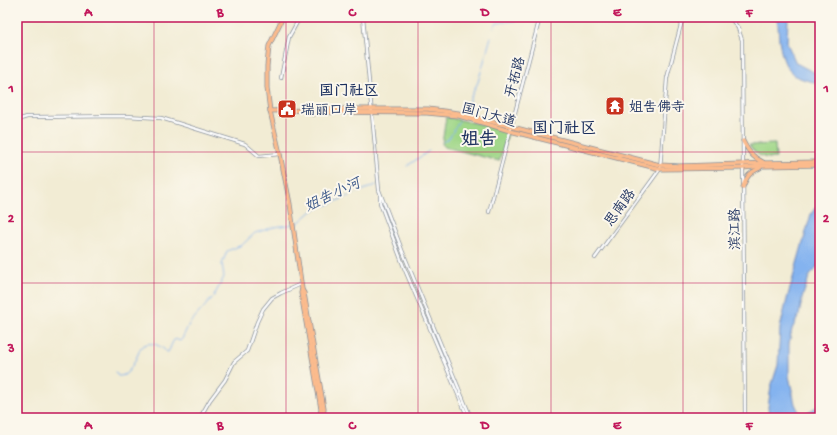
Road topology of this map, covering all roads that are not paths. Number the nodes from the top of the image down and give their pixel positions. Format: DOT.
graph roads {
  1 [pos="283,17"];
  2 [pos="300,17"];
  3 [pos="363,17"];
  4 [pos="540,17"];
  5 [pos="683,17"];
  6 [pos="730,17"];
  7 [pos="281,78"];
  8 [pos="313,106"];
  9 [pos="309,110"];
  10 [pos="270,111"];
  11 [pos="371,111"];
  12 [pos="313,114"];
  13 [pos="17,120"];
  14 [pos="511,129"];
  15 [pos="743,141"];
  16 [pos="280,154"];
  17 [pos="820,162"];
  18 [pos="763,164"];
  19 [pos="775,164"];
  20 [pos="820,165"];
  21 [pos="743,166"];
  22 [pos="660,167"];
  23 [pos="743,187"];
  24 [pos="380,194"];
  25 [pos="489,212"];
  26 [pos="595,258"];
  27 [pos="301,284"];
  28 [pos="429,316"];
  29 [pos="425,318"];
  30 [pos="439,339"];
  31 [pos="435,340"];
  32 [pos="197,418"];
  33 [pos="321,418"];
  34 [pos="468,418"];
  35 [pos="471,418"];
  36 [pos="745,418"];
  1 -- 10 [label="highway"];
  2 -- 7 [label="street"];
  3 -- 11 [label="street"];
  4 -- 14 [label="street, 开拓路"];
  5 -- 22 [label="street"];
  6 -- 15 [label="street, 滨江路"];
  8 -- 9 [label="highway"];
  8 -- 11 [label="highway, 国门大道"];
  8 -- 12 [label="highway"];
  9 -- 10 [label="highway"];
  9 -- 12 [label="highway"];
  10 -- 16 [label="highway"];
  11 -- 12 [label="highway, 国门大道"];
  11 -- 14 [label="highway, 国门大道"];
  11 -- 24 [label="street"];
  13 -- 16 [label="street"];
  14 -- 22 [label="highway, 国门大道"];
  14 -- 25 [label="street, 开拓路"];
  15 -- 18 [label="highway"];
  15 -- 21 [label="street, 滨江路"];
  16 -- 27 [label="highway"];
  17 -- 19 [label="highway"];
  18 -- 19 [label="highway, 国门大道"];
  18 -- 21 [label="highway, 国门大道"];
  18 -- 23 [label="highway"];
  19 -- 20 [label="highway"];
  21 -- 22 [label="highway, 国门大道"];
  21 -- 23 [label="street, 滨江路"];
  22 -- 26 [label="street, 思南路"];
  23 -- 36 [label="street, 滨江路"];
  24 -- 28 [label="street"];
  24 -- 29 [label="street"];
  27 -- 32 [label="street"];
  27 -- 33 [label="highway"];
  28 -- 29 [label="street"];
  28 -- 30 [label="street"];
  29 -- 31 [label="street"];
  30 -- 31 [label="street"];
  30 -- 35 [label="street"];
  31 -- 34 [label="street"];
}
